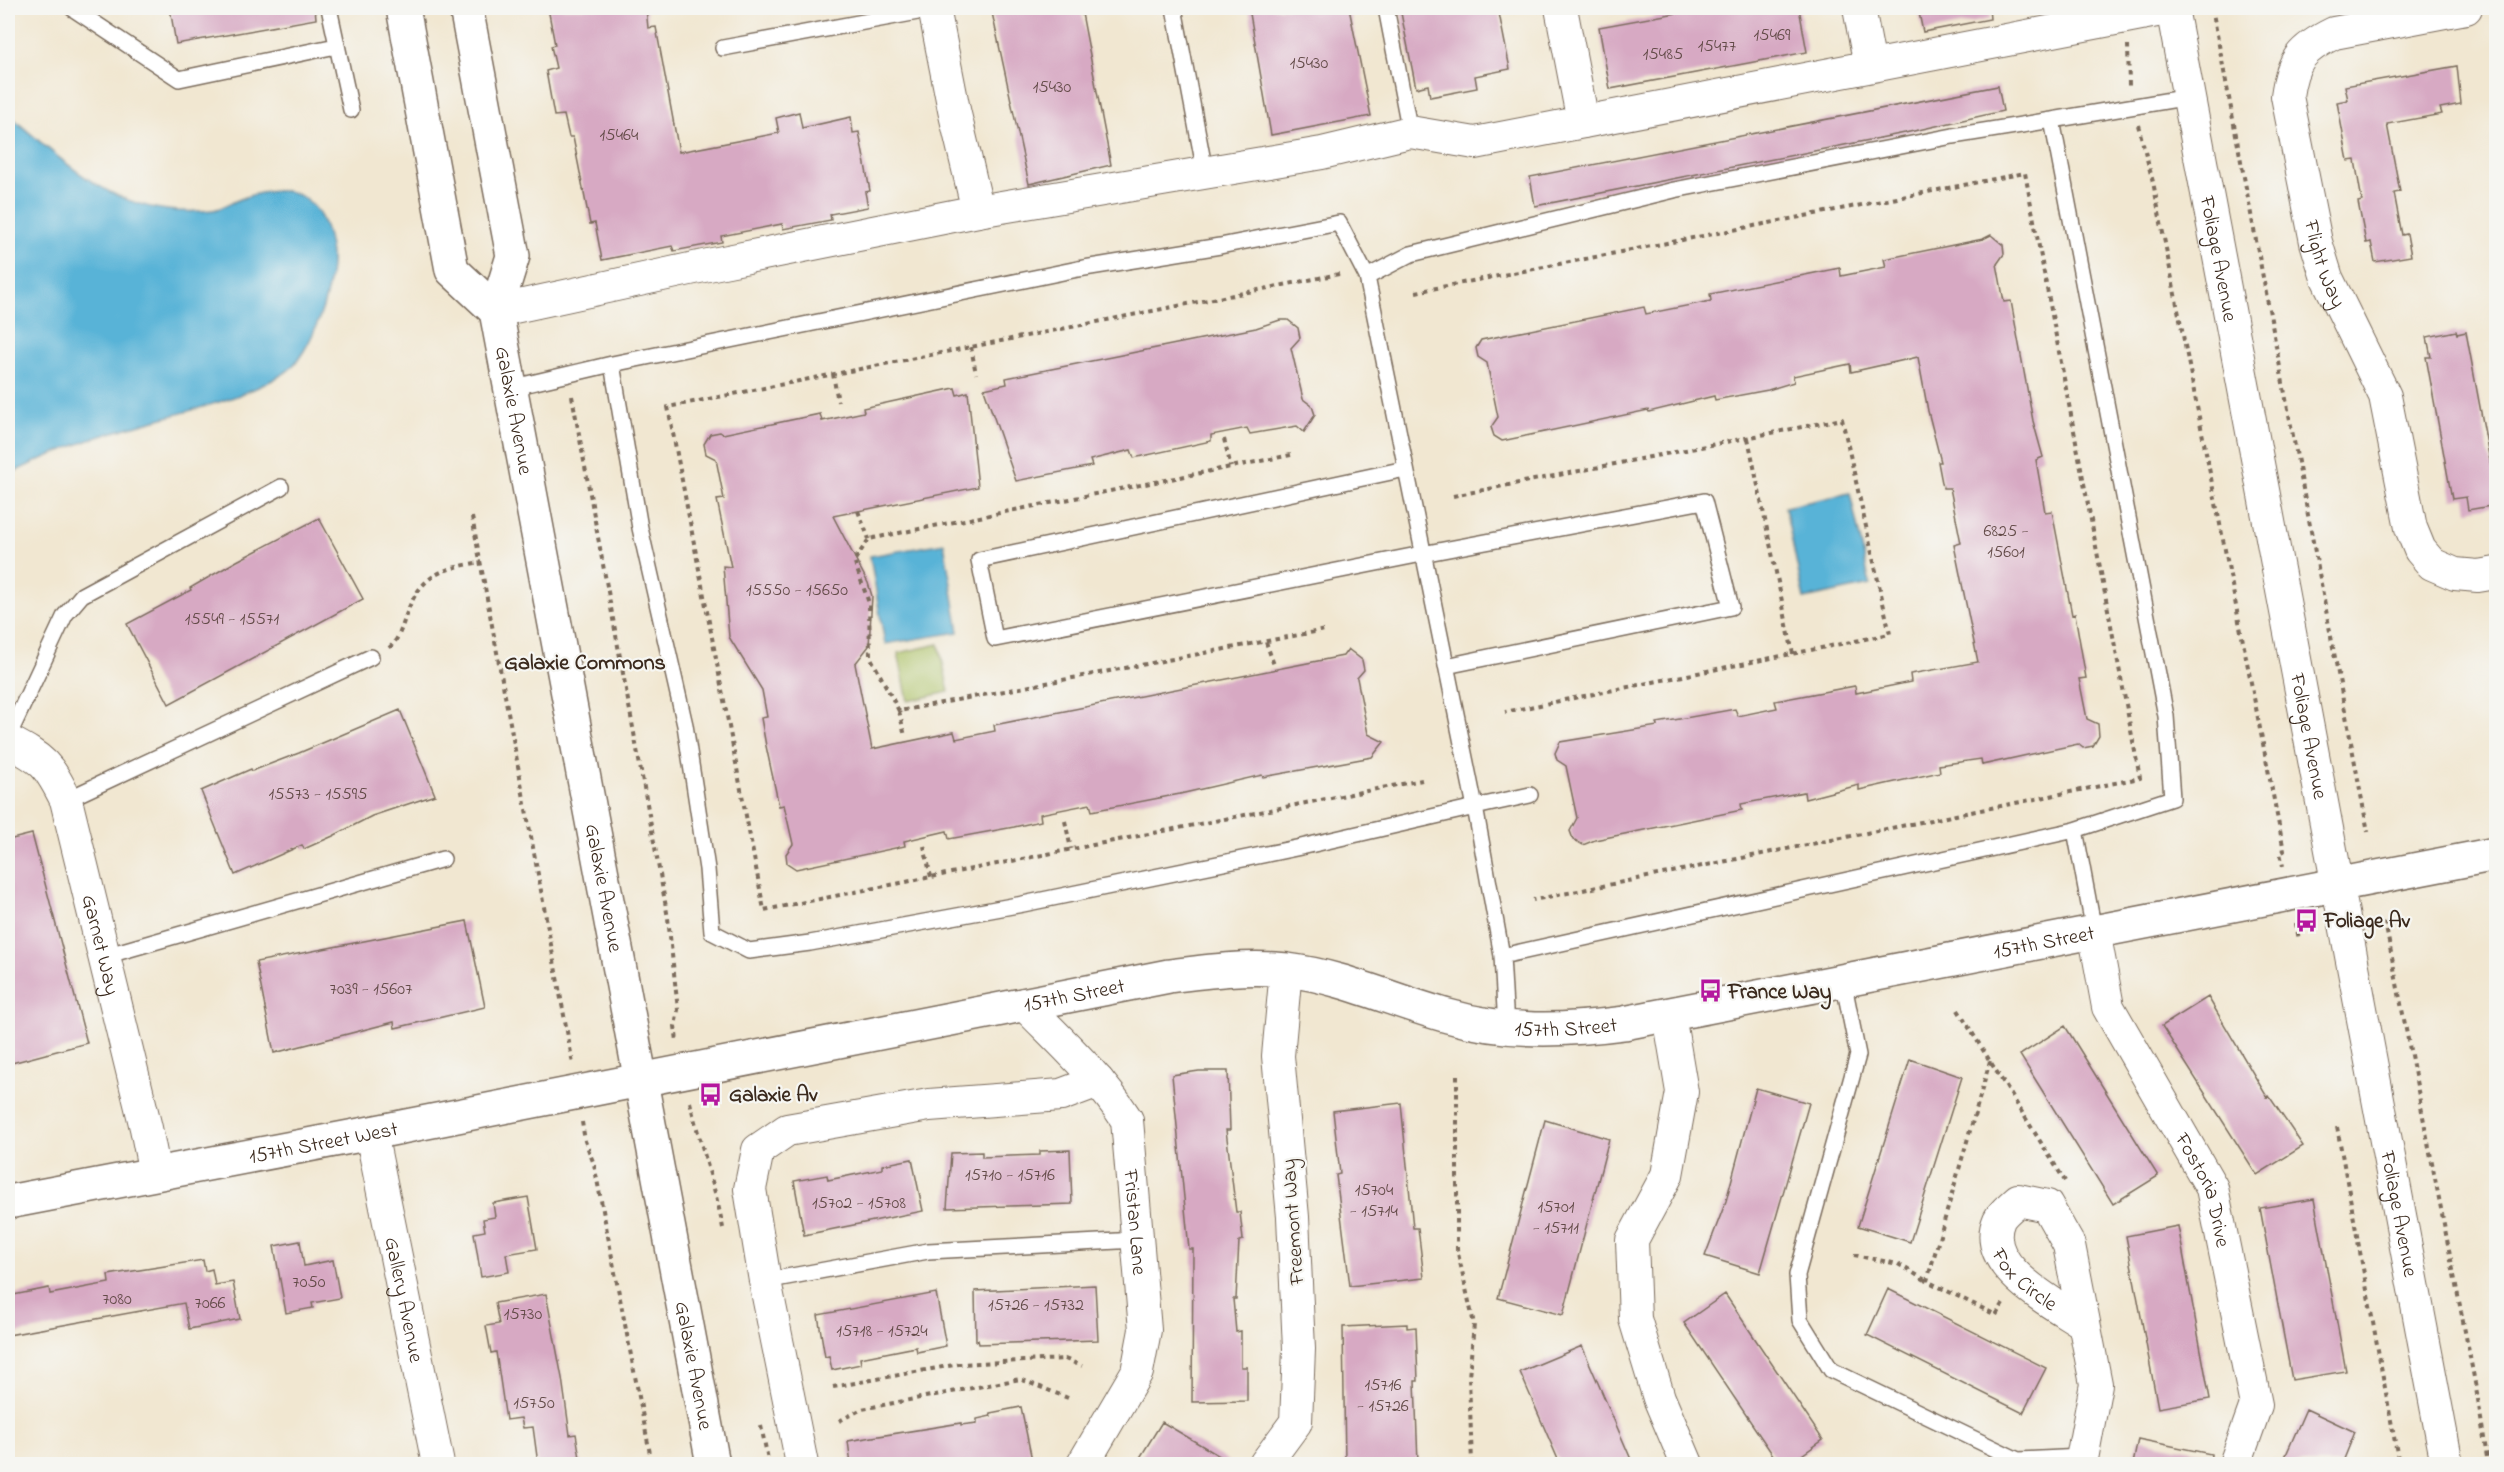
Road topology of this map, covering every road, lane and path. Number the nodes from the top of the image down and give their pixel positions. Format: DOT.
graph roads {
  1 [pos="72,8"];
  2 [pos="329,8"];
  3 [pos="403,8"];
  4 [pos="466,8"];
  5 [pos="934,8"];
  6 [pos="1174,8"];
  7 [pos="1386,8"];
  8 [pos="1561,8"];
  9 [pos="1859,8"];
  10 [pos="2172,8"];
  11 [pos="2212,8"];
  12 [pos="2466,8"];
  13 [pos="2124,18"];
  14 [pos="336,46"];
  15 [pos="723,48"];
  16 [pos="1870,66"];
  17 [pos="2189,97"];
  18 [pos="2132,105"];
  19 [pos="351,110"];
  20 [pos="2052,120"];
  21 [pos="1583,122"];
  22 [pos="1410,132"];
  23 [pos="1205,172"];
  24 [pos="978,211"];
  25 [pos="1339,274"];
  26 [pos="1366,277"];
  27 [pos="1416,292"];
  28 [pos="496,311"];
  29 [pos="971,347"];
  30 [pos="612,364"];
  31 [pos="569,374"];
  32 [pos="832,374"];
  33 [pos="976,374"];
  34 [pos="510,388"];
  35 [pos="838,402"];
  36 [pos="1748,438"];
  37 [pos="1224,439"];
  38 [pos="1291,455"];
  39 [pos="1231,467"];
  40 [pos="1405,469"];
  41 [pos="281,487"];
  42 [pos="858,511"];
  43 [pos="472,517"];
  44 [pos="869,539"];
  45 [pos="1422,554"];
  46 [pos="481,562"];
  47 [pos="2496,573"];
  48 [pos="1325,630"];
  49 [pos="1266,642"];
  50 [pos="1793,654"];
  51 [pos="371,657"];
  52 [pos="1274,665"];
  53 [pos="1446,666"];
  54 [pos="899,711"];
  55 [pos="905,736"];
  56 [pos="8,739"];
  57 [pos="1422,780"];
  58 [pos="1530,795"];
  59 [pos="66,800"];
  60 [pos="1475,807"];
  61 [pos="1065,821"];
  62 [pos="2075,831"];
  63 [pos="2368,832"];
  64 [pos="924,846"];
  65 [pos="1071,849"];
  66 [pos="2496,854"];
  67 [pos="443,859"];
  68 [pos="931,877"];
  69 [pos="2337,885"];
  70 [pos="2290,893"];
  71 [pos="1533,900"];
  72 [pos="2385,922"];
  73 [pos="2094,931"];
  74 [pos="2299,940"];
  75 [pos="105,956"];
  76 [pos="1502,957"];
  77 [pos="1286,970"];
  78 [pos="1843,980"];
  79 [pos="1024,1004"];
  80 [pos="1958,1010"];
  81 [pos="1669,1015"];
  82 [pos="1506,1027"];
  83 [pos="1990,1060"];
  84 [pos="682,1072"];
  85 [pos="1457,1075"];
  86 [pos="640,1080"];
  87 [pos="1098,1081"];
  88 [pos="577,1092"];
  89 [pos="2337,1126"];
  90 [pos="371,1133"];
  91 [pos="155,1174"];
  92 [pos="2066,1182"];
  93 [pos="8,1202"];
  94 [pos="725,1239"];
  95 [pos="1137,1240"];
  96 [pos="1854,1255"];
  97 [pos="765,1281"];
  98 [pos="1927,1281"];
  99 [pos="2005,1301"];
  100 [pos="2083,1323"];
  101 [pos="1082,1366"];
  102 [pos="832,1386"];
  103 [pos="1068,1398"];
  104 [pos="839,1420"];
  105 [pos="760,1421"];
  106 [pos="2081,1461"];
  107 [pos="1269,1463"];
  108 [pos="438,1464"];
  109 [pos="652,1464"];
  110 [pos="713,1464"];
  111 [pos="769,1464"];
  112 [pos="802,1464"];
  113 [pos="1083,1464"];
  114 [pos="1472,1464"];
  115 [pos="1687,1464"];
  116 [pos="2235,1464"];
  117 [pos="2400,1464"];
  118 [pos="2447,1464"];
  119 [pos="2488,1464"];
  1 -- 14 [label="lane"];
  2 -- 14 [label="lane"];
  3 -- 28 [label="street"];
  4 -- 28 [label="street, Galaxie Avenue"];
  5 -- 15 [label="lane"];
  5 -- 24 [label="street"];
  6 -- 23 [label="lane"];
  7 -- 22 [label="lane"];
  8 -- 21 [label="street"];
  9 -- 16 [label="street"];
  10 -- 13 [label="street"];
  10 -- 17 [label="street, Foliage Avenue"];
  11 -- 63 [label="path"];
  12 -- 47 [label="street, Flight Way"];
  13 -- 16 [label="street"];
  13 -- 18 [label="path"];
  14 -- 19 [label="lane"];
  16 -- 21 [label="street"];
  17 -- 18 [label="lane"];
  17 -- 69 [label="street, Foliage Avenue"];
  18 -- 20 [label="lane"];
  18 -- 70 [label="path"];
  20 -- 26 [label="lane"];
  20 -- 62 [label="lane"];
  21 -- 22 [label="street"];
  22 -- 23 [label="street"];
  23 -- 24 [label="street"];
  24 -- 28 [label="street"];
  25 -- 29 [label="path"];
  26 -- 30 [label="lane"];
  26 -- 40 [label="lane"];
  27 -- 71 [label="path"];
  28 -- 34 [label="street, Galaxie Avenue"];
  29 -- 32 [label="path"];
  29 -- 33 [label="path"];
  30 -- 31 [label="lane"];
  30 -- 60 [label="lane"];
  31 -- 34 [label="lane"];
  31 -- 84 [label="path"];
  32 -- 35 [label="path"];
  32 -- 68 [label="path"];
  34 -- 86 [label="street, Galaxie Avenue"];
  36 -- 50 [label="path"];
  37 -- 39 [label="path"];
  38 -- 39 [label="path"];
  39 -- 44 [label="path"];
  40 -- 45 [label="lane"];
  40 -- 45 [label="lane"];
  41 -- 56 [label="lane"];
  42 -- 44 [label="path"];
  43 -- 46 [label="path"];
  44 -- 54 [label="path"];
  45 -- 53 [label="lane"];
  45 -- 53 [label="lane"];
  46 -- 51 [label="path"];
  46 -- 88 [label="path"];
  48 -- 49 [label="path"];
  49 -- 52 [label="path"];
  49 -- 54 [label="path"];
  51 -- 59 [label="lane"];
  53 -- 60 [label="lane"];
  54 -- 55 [label="path"];
  56 -- 59 [label="street, Garnet Way"];
  57 -- 65 [label="path"];
  58 -- 60 [label="lane"];
  59 -- 75 [label="street, Garnet Way"];
  60 -- 76 [label="lane"];
  61 -- 65 [label="path"];
  62 -- 73 [label="lane"];
  62 -- 76 [label="lane"];
  64 -- 68 [label="path"];
  65 -- 68 [label="path"];
  66 -- 69 [label="street, 157th Street"];
  67 -- 75 [label="lane"];
  69 -- 70 [label="street, 157th Street"];
  69 -- 118 [label="street, Foliage Avenue"];
  70 -- 73 [label="street, 157th Street"];
  70 -- 74 [label="path"];
  72 -- 119 [label="path"];
  73 -- 78 [label="street, 157th Street"];
  73 -- 116 [label="street, Fostoria Drive"];
  75 -- 91 [label="street, Garnet Way"];
  76 -- 82 [label="lane"];
  77 -- 79 [label="street, 157th Street"];
  77 -- 82 [label="street, 157th Street"];
  77 -- 107 [label="street, Freemont Way"];
  78 -- 81 [label="street, 157th Street"];
  78 -- 106 [label="lane"];
  79 -- 84 [label="street, 157th Street"];
  79 -- 87 [label="street, Fristan Lane"];
  80 -- 83 [label="path"];
  81 -- 82 [label="street, 157th Street"];
  81 -- 115 [label="street"];
  83 -- 92 [label="path"];
  83 -- 98 [label="path"];
  84 -- 86 [label="street, 157th Street"];
  84 -- 94 [label="path"];
  85 -- 114 [label="path"];
  86 -- 88 [label="street, 157th Street West"];
  86 -- 110 [label="street, Galaxie Avenue"];
  87 -- 95 [label="street, Fristan Lane"];
  87 -- 97 [label="street"];
  88 -- 90 [label="street, 157th Street West"];
  88 -- 109 [label="path"];
  89 -- 117 [label="path"];
  90 -- 91 [label="street, 157th Street West"];
  90 -- 108 [label="street, Gallery Avenue"];
  91 -- 93 [label="street, 157th Street West"];
  95 -- 97 [label="lane"];
  95 -- 113 [label="street, Fristan Lane"];
  96 -- 98 [label="path"];
  97 -- 112 [label="street"];
  98 -- 99 [label="path"];
  100 -- 106 [label="street, Fox Circle"];
  101 -- 102 [label="path"];
  103 -- 104 [label="path"];
  105 -- 111 [label="path"];
}
